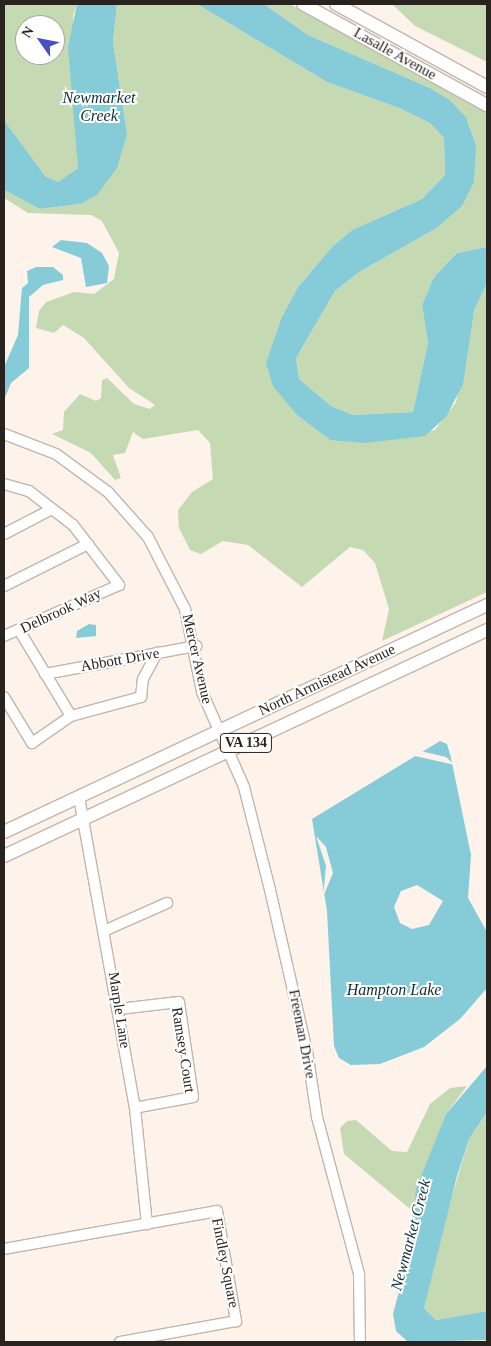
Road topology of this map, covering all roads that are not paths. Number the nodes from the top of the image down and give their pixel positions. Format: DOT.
graph roads {
  1 [pos="303,4"];
  2 [pos="336,4"];
  3 [pos="487,87"];
  4 [pos="487,105"];
  5 [pos="4,434"];
  6 [pos="4,484"];
  7 [pos="52,509"];
  8 [pos="4,534"];
  9 [pos="88,544"];
  10 [pos="4,586"];
  11 [pos="487,604"];
  12 [pos="19,630"];
  13 [pos="487,630"];
  14 [pos="4,636"];
  15 [pos="196,646"];
  16 [pos="157,654"];
  17 [pos="45,674"];
  18 [pos="4,697"];
  19 [pos="70,716"];
  20 [pos="218,730"];
  21 [pos="229,751"];
  22 [pos="79,797"];
  23 [pos="84,818"];
  24 [pos="4,832"];
  25 [pos="4,856"];
  26 [pos="167,903"];
  27 [pos="106,930"];
  28 [pos="119,1009"];
  29 [pos="135,1108"];
  30 [pos="147,1224"];
  31 [pos="4,1249"];
  32 [pos="120,1342"];
  33 [pos="360,1342"];
  1 -- 4 [label="main road, Lasalle Avenue"];
  2 -- 3 [label="main road, Lasalle Avenue"];
  5 -- 15 [label="street, Mercer Avenue"];
  6 -- 7 [label="street"];
  7 -- 8 [label="street"];
  7 -- 9 [label="street"];
  9 -- 10 [label="street"];
  9 -- 12 [label="street, Delbrook Way"];
  11 -- 20 [label="main road, North Armistead Avenue / VA 134"];
  12 -- 14 [label="street, Delbrook Way"];
  12 -- 17 [label="street"];
  13 -- 21 [label="main road, North Armistead Avenue / VA 134"];
  15 -- 16 [label="street, Abbott Drive"];
  15 -- 20 [label="street, Mercer Avenue"];
  16 -- 17 [label="street, Abbott Drive"];
  16 -- 19 [label="street"];
  17 -- 19 [label="street"];
  18 -- 19 [label="street"];
  20 -- 21 [label="street, Freeman Drive"];
  20 -- 22 [label="main road, North Armistead Avenue / VA 134"];
  21 -- 23 [label="main road, North Armistead Avenue / VA 134"];
  21 -- 33 [label="street, Freeman Drive"];
  22 -- 23 [label="street, Marple Lane"];
  22 -- 24 [label="main road, North Armistead Avenue / VA 134"];
  23 -- 25 [label="main road, North Armistead Avenue / VA 134"];
  23 -- 27 [label="street, Marple Lane"];
  26 -- 27 [label="street"];
  27 -- 28 [label="street, Marple Lane"];
  28 -- 29 [label="street, Marple Lane"];
  28 -- 29 [label="street, Ramsey Court"];
  29 -- 30 [label="street, Marple Lane"];
  30 -- 31 [label="street, Findley Square"];
  30 -- 32 [label="street, Findley Square"];
}
